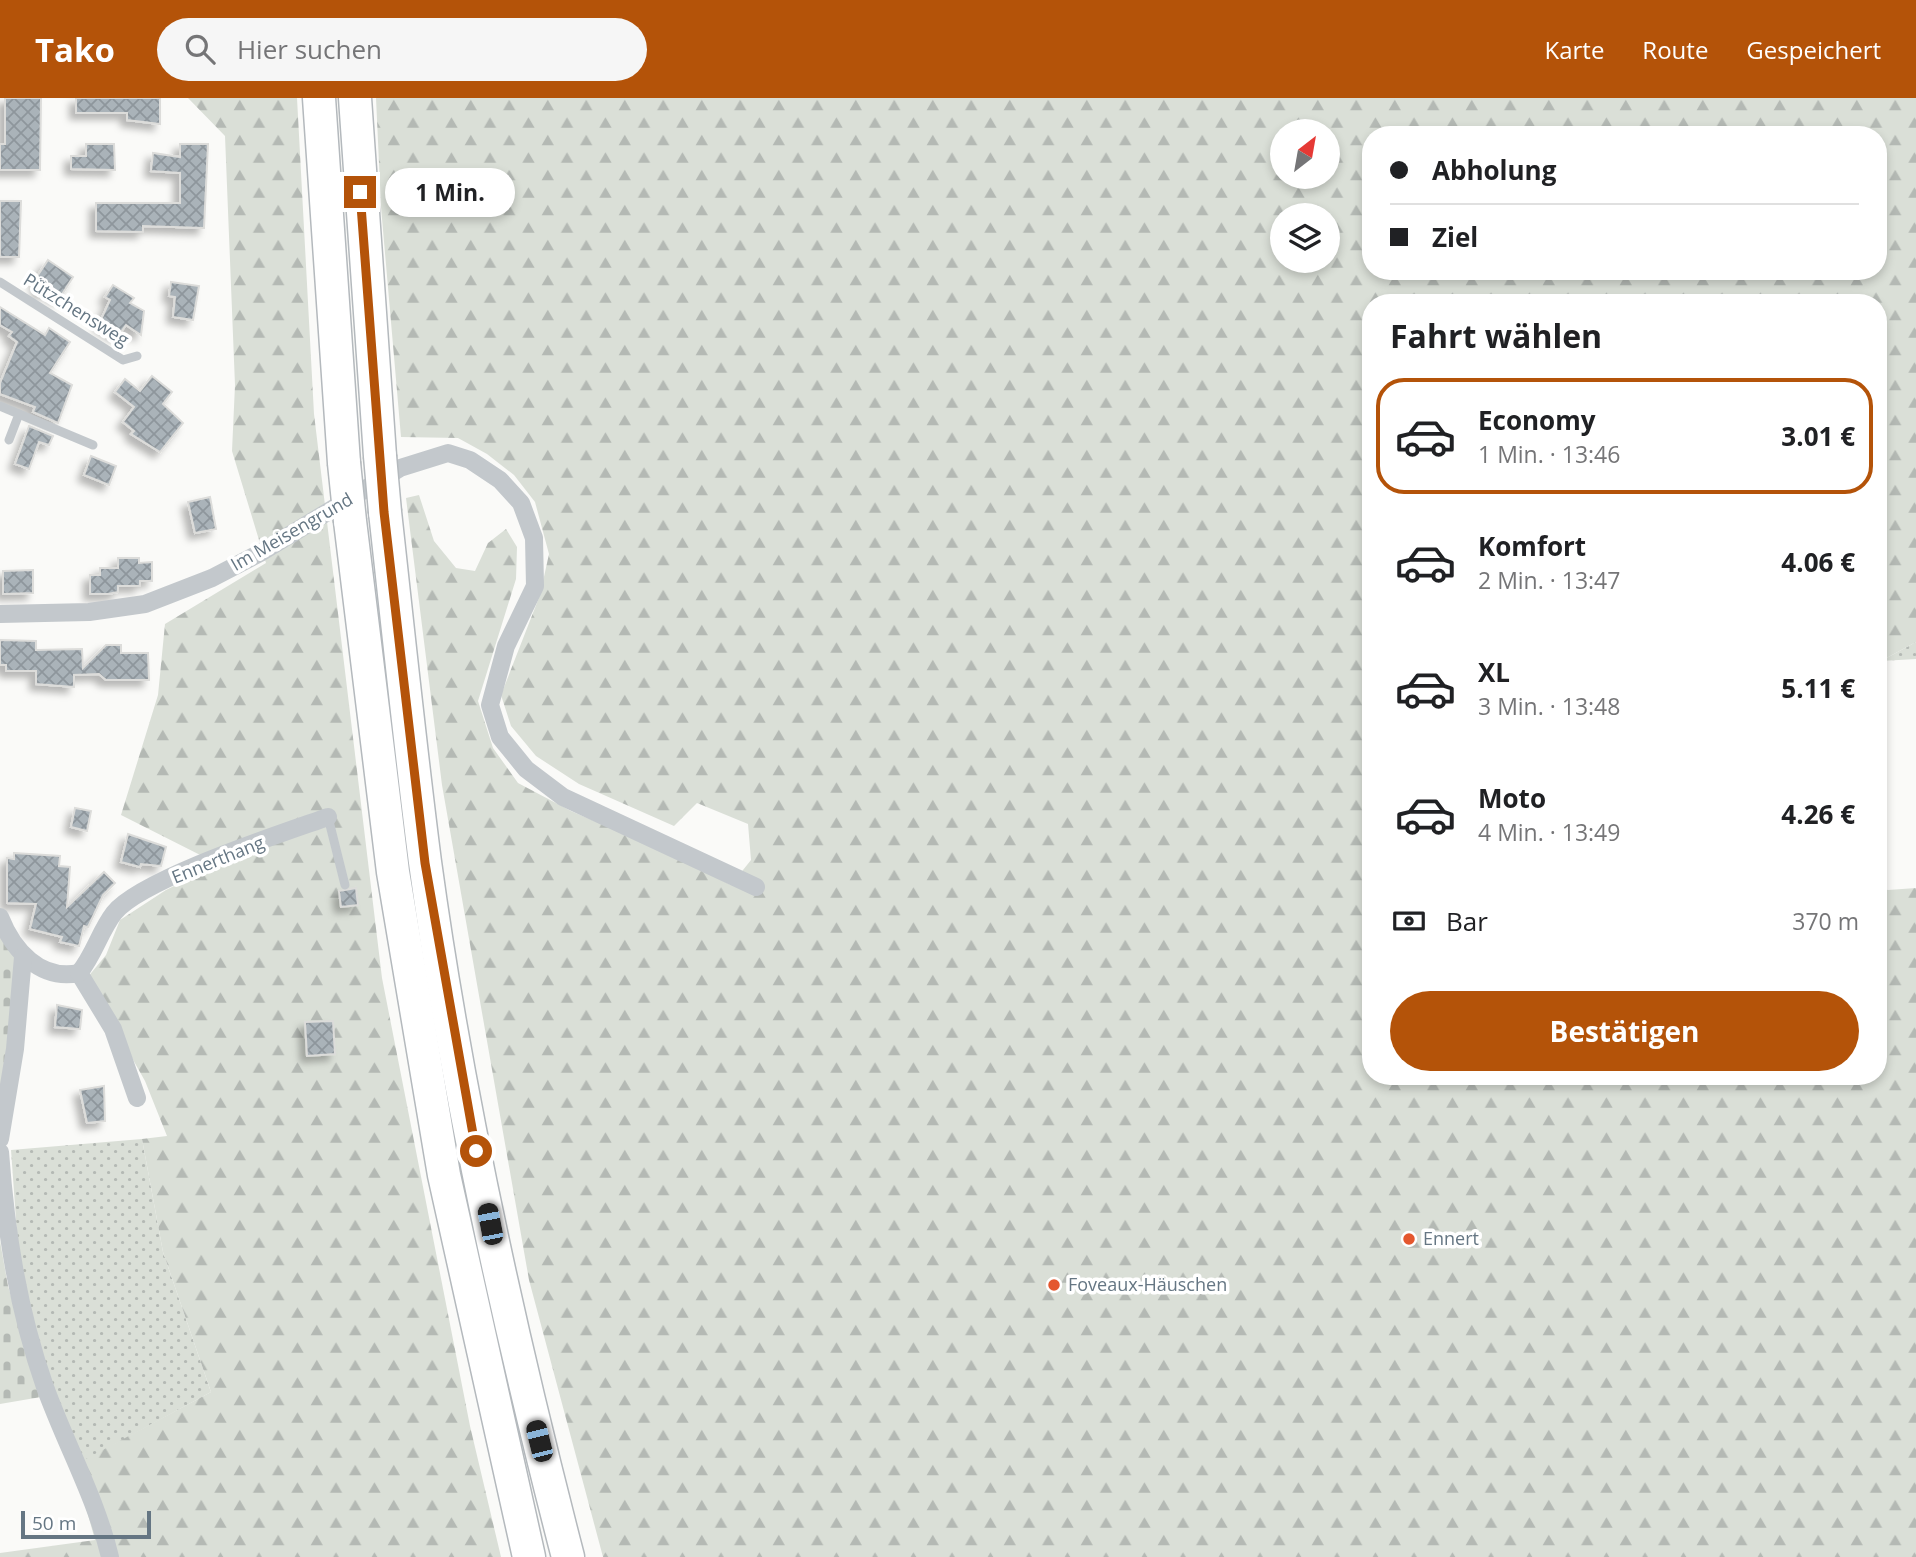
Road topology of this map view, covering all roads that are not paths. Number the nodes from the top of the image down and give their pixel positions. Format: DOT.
graph roads {
  1 [pos="319,98"];
  2 [pos="355,98"];
  3 [pos="0,282"];
  4 [pos="137,356"];
  5 [pos="0,406"];
  6 [pos="19,414"];
  7 [pos="9,440"];
  8 [pos="93,445"];
  9 [pos="0,614"];
  10 [pos="328,817"];
  11 [pos="345,885"];
  12 [pos="756,887"];
  13 [pos="0,917"];
  14 [pos="23,957"];
  15 [pos="81,977"];
  16 [pos="137,1098"];
  17 [pos="0,1139"];
  18 [pos="0,1152"];
  19 [pos="110,1557"];
  20 [pos="529,1557"];
  21 [pos="568,1557"];
  1 -- 20 [label="highway, bridge"];
  2 -- 21 [label="highway, bridge"];
  3 -- 4 [label="lane, Pützchensweg"];
  5 -- 6 [label="lane"];
  6 -- 7 [label="lane"];
  6 -- 8 [label="lane"];
  9 -- 12 [label="street, Im Meisengrund"];
  10 -- 11 [label="lane, Ennerthang"];
  10 -- 15 [label="street, Ennerthang"];
  13 -- 14 [label="street"];
  14 -- 15 [label="street"];
  14 -- 17 [label="street"];
  15 -- 16 [label="street"];
  18 -- 19 [label="street"];
}
